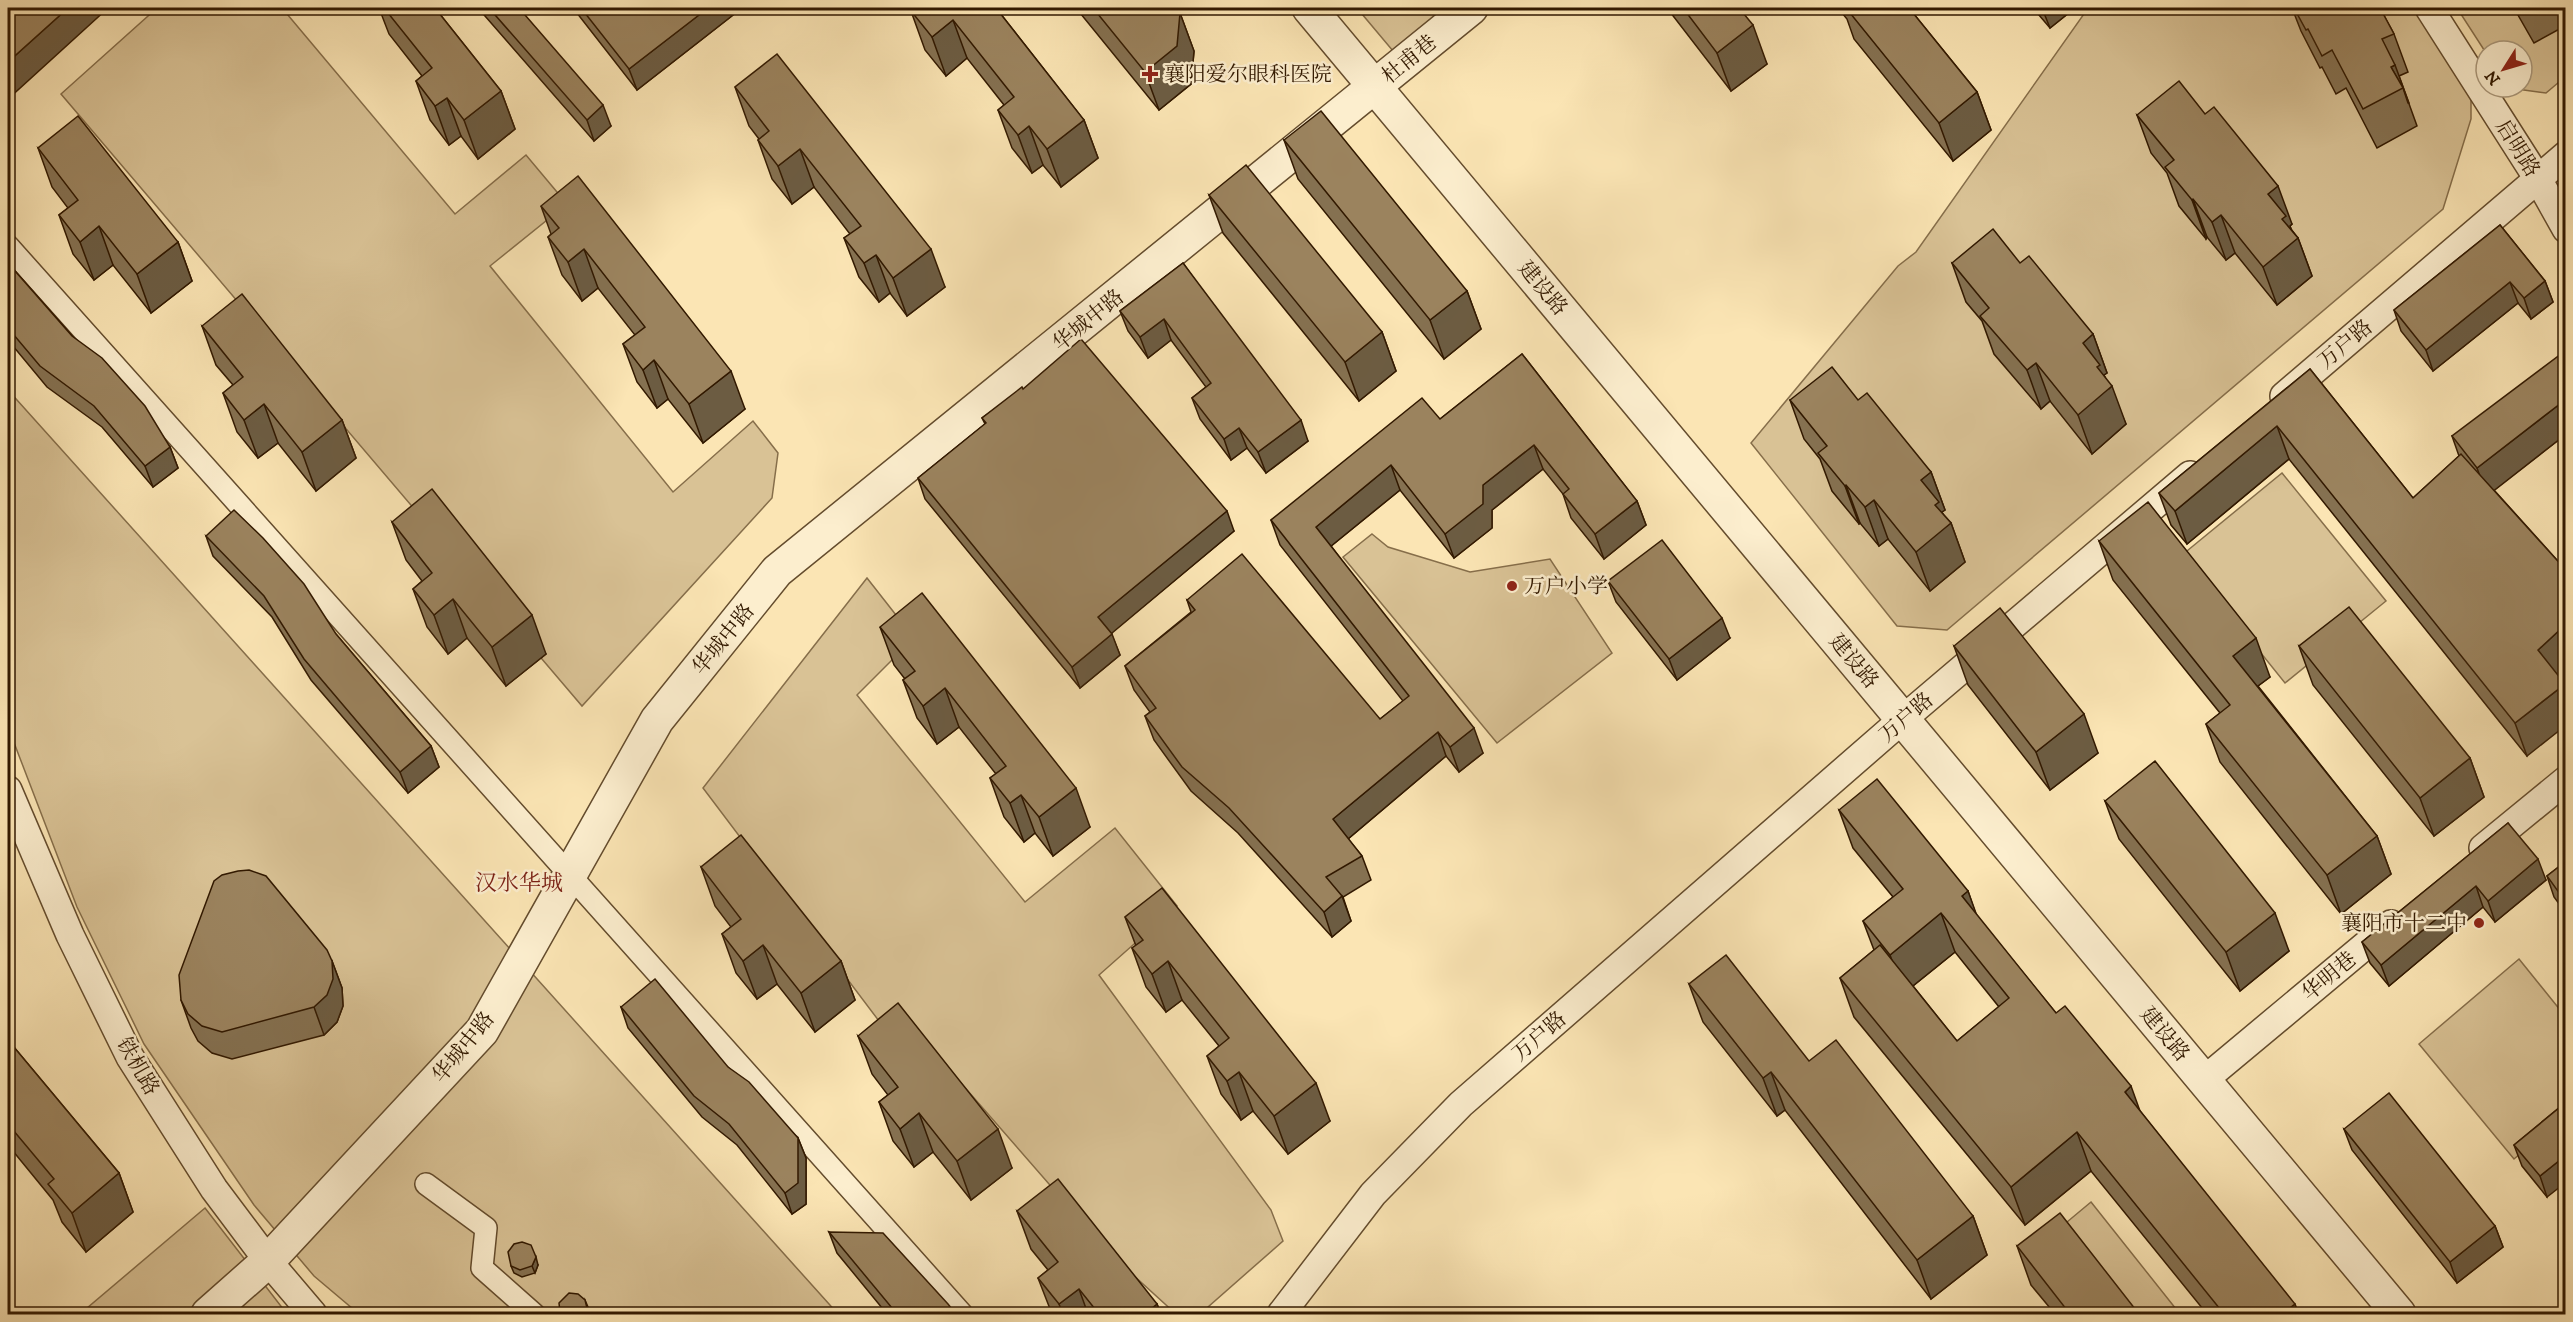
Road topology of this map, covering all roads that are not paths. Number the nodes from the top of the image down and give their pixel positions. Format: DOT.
graph roads {
  1 [pos="1308,8"];
  2 [pos="1471,8"];
  3 [pos="2429,8"];
  4 [pos="1375,87"];
  5 [pos="2565,155"];
  6 [pos="2538,179"];
  7 [pos="2565,229"];
  8 [pos="8,246"];
  9 [pos="2263,414"];
  10 [pos="2209,459"];
  11 [pos="1903,719"];
  12 [pos="2565,780"];
  13 [pos="8,790"];
  14 [pos="2465,863"];
  15 [pos="570,876"];
  16 [pos="2410,908"];
  17 [pos="2204,1080"];
  18 [pos="426,1184"];
  19 [pos="268,1261"];
  20 [pos="208,1314"];
  21 [pos="313,1314"];
  22 [pos="534,1314"];
  23 [pos="962,1314"];
  24 [pos="1281,1314"];
  25 [pos="2399,1314"];
  1 -- 4 [label="street, 建设路"];
  2 -- 4 [label="street, 杜甫巷"];
  3 -- 6 [label="street, 启明路"];
  4 -- 11 [label="street, 建设路"];
  4 -- 15 [label="street, 华城中路"];
  5 -- 6 [label="street, 万户路"];
  6 -- 7 [label="street, 启明路"];
  6 -- 9 [label="street, 万户路"];
  8 -- 15 [label="street"];
  10 -- 11 [label="street, 万户路"];
  11 -- 17 [label="street, 建设路"];
  11 -- 24 [label="street, 万户路"];
  12 -- 14 [label="street"];
  13 -- 19 [label="street, 铁机路"];
  15 -- 19 [label="street, 华城中路"];
  15 -- 23 [label="street"];
  16 -- 17 [label="street, 华明巷"];
  17 -- 25 [label="street, 建设路"];
  18 -- 22 [label="street"];
  19 -- 20 [label="street, 华城中路"];
  19 -- 21 [label="street, 铁机路"];
}
